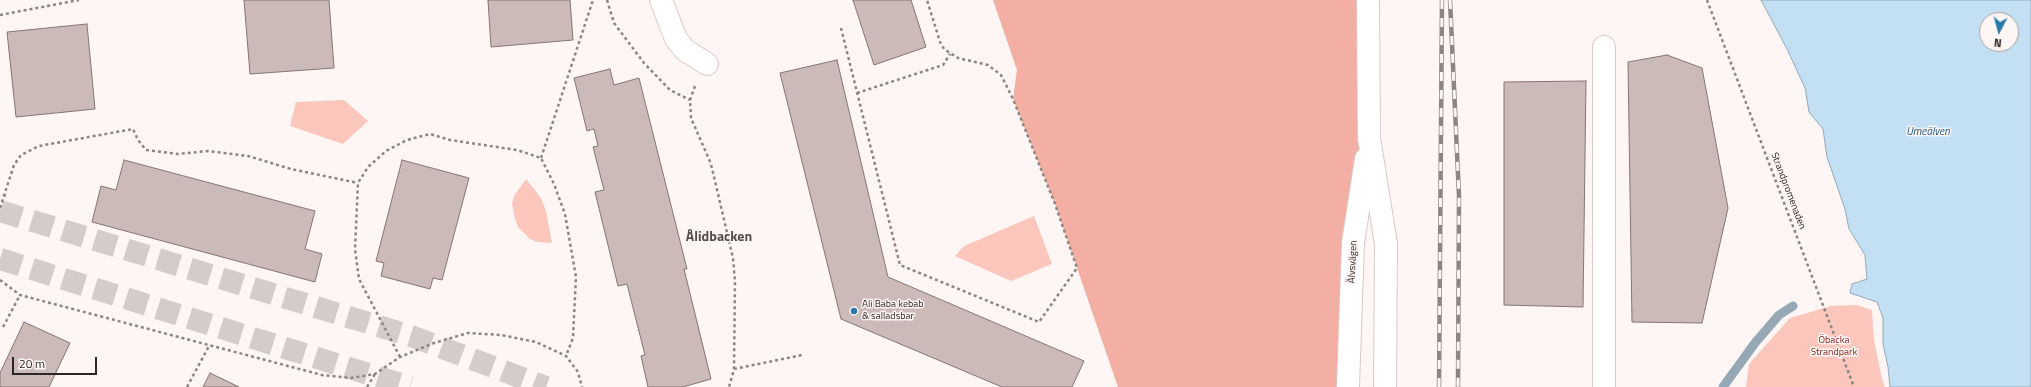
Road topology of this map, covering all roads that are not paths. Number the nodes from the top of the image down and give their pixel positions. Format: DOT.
graph roads {
  1 [pos="661,0"];
  2 [pos="1368,0"];
  3 [pos="1604,47"];
  4 [pos="707,64"];
  5 [pos="1369,138"];
  6 [pos="1348,387"];
  7 [pos="1385,387"];
  8 [pos="1604,387"];
  1 -- 4 [label="main road"];
  2 -- 5 [label="main road, Älvsvägen"];
  3 -- 8 [label="main road"];
  5 -- 6 [label="main road, Älvsvägen"];
  5 -- 7 [label="main road, Älvsvägen"];
}
